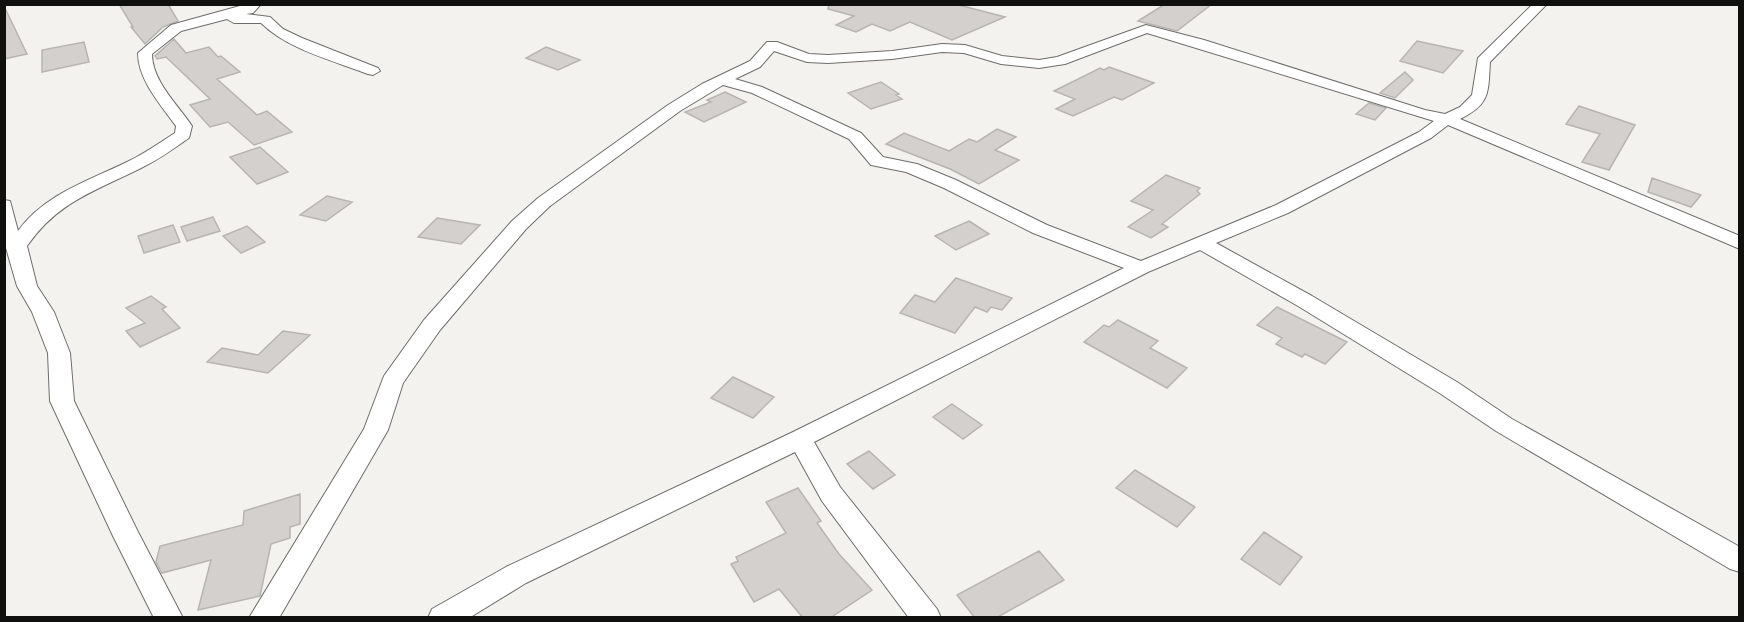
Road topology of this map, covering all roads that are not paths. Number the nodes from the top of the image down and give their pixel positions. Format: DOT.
graph roads {
  1 [pos="255,4"];
  2 [pos="1541,4"];
  3 [pos="201,23"];
  4 [pos="373,71"];
  5 [pos="725,81"];
  6 [pos="1447,119"];
  7 [pos="4,205"];
  8 [pos="1201,243"];
  9 [pos="1740,243"];
  10 [pos="17,246"];
  11 [pos="1141,268"];
  12 [pos="800,438"];
  13 [pos="1740,561"];
  14 [pos="169,618"];
  15 [pos="263,618"];
  16 [pos="442,618"];
  17 [pos="927,618"];
  1 -- 3 [label="street"];
  2 -- 6 [label="street"];
  3 -- 4 [label="street"];
  3 -- 10 [label="street"];
  5 -- 6 [label="street"];
  5 -- 11 [label="street"];
  5 -- 15 [label="street"];
  6 -- 8 [label="street"];
  6 -- 9 [label="street"];
  7 -- 10 [label="street"];
  8 -- 11 [label="street"];
  8 -- 13 [label="street"];
  10 -- 14 [label="street"];
  11 -- 12 [label="street"];
  12 -- 16 [label="street"];
  12 -- 17 [label="street"];
}
